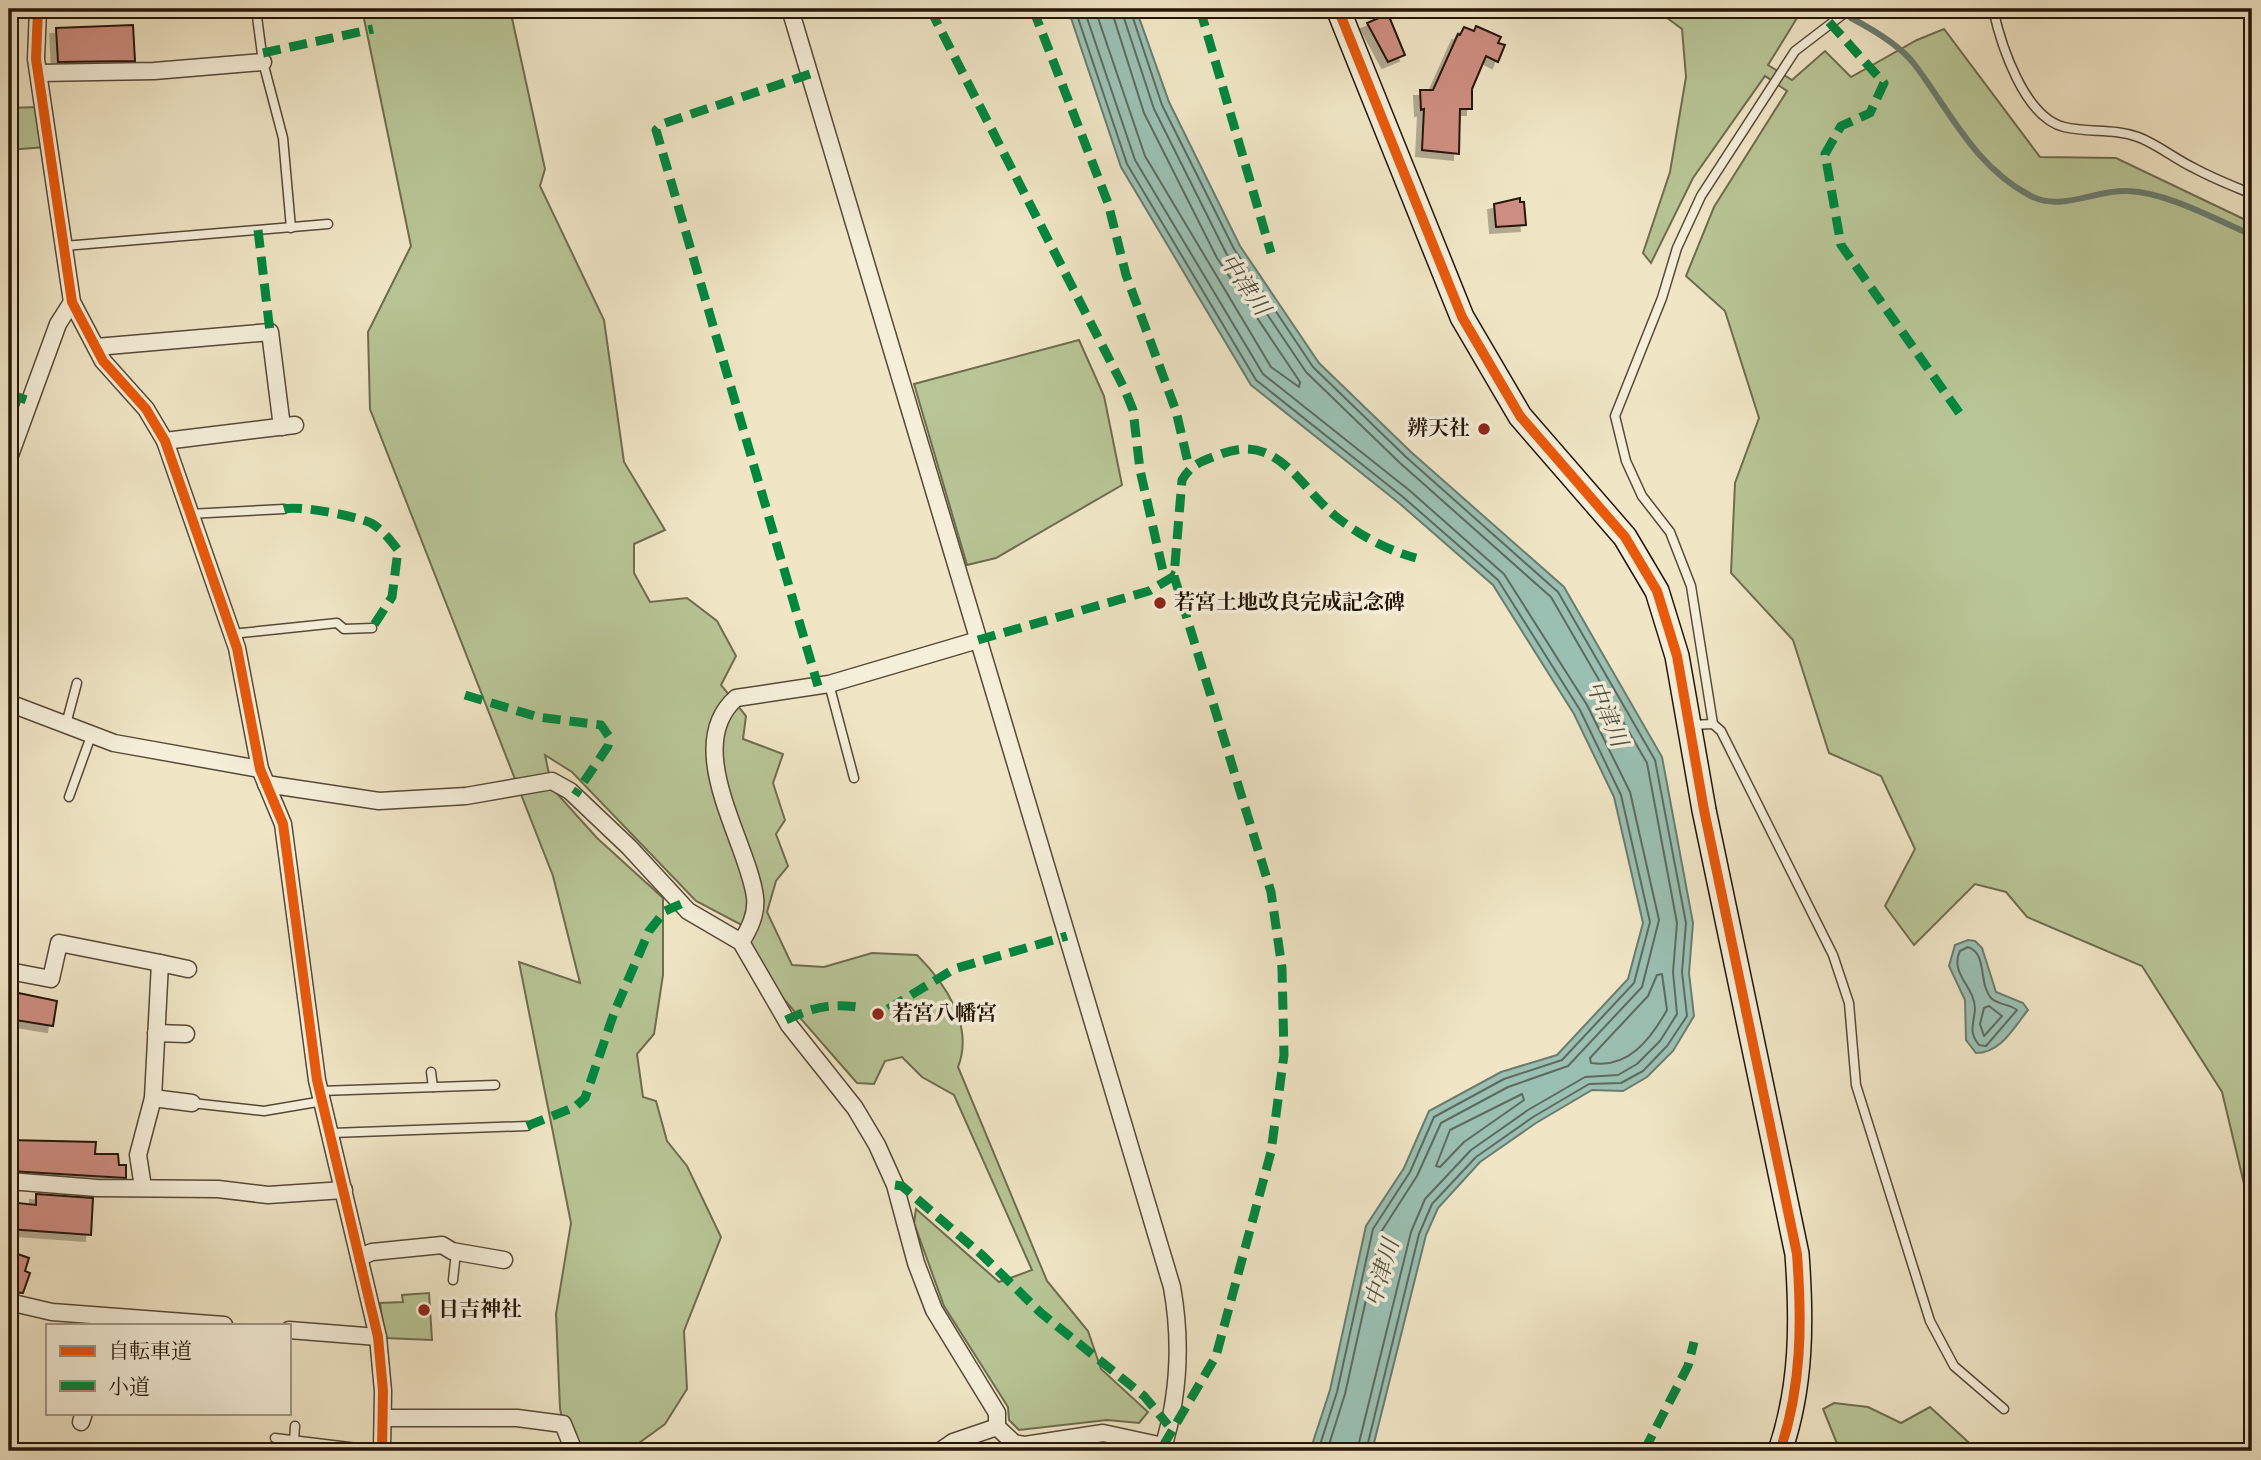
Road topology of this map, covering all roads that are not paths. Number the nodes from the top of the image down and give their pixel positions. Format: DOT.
graph roads {
  1 [pos="38,9"];
  2 [pos="256,9"];
  3 [pos="790,9"];
  4 [pos="1338,9"];
  5 [pos="1850,9"];
  6 [pos="1993,9"];
  7 [pos="263,62"];
  8 [pos="38,73"];
  9 [pos="2252,194"];
  10 [pos="328,224"];
  11 [pos="291,228"];
  12 [pos="64,246"];
  13 [pos="72,302"];
  14 [pos="96,347"];
  15 [pos="165,441"];
  16 [pos="9,458"];
  17 [pos="284,509"];
  18 [pos="189,514"];
  19 [pos="372,628"];
  20 [pos="232,637"];
  21 [pos="978,640"];
  22 [pos="77,683"];
  23 [pos="829,684"];
  24 [pos="9,703"];
  25 [pos="1713,724"];
  26 [pos="1690,725"];
  27 [pos="65,726"];
  28 [pos="91,736"];
  29 [pos="263,777"];
  30 [pos="854,778"];
  31 [pos="69,797"];
  32 [pos="741,942"];
  33 [pos="160,963"];
  34 [pos="188,969"];
  35 [pos="9,971"];
  36 [pos="156,1032"];
  37 [pos="186,1034"];
  38 [pos="431,1072"];
  39 [pos="495,1085"];
  40 [pos="433,1087"];
  41 [pos="321,1096"];
  42 [pos="152,1098"];
  43 [pos="192,1103"];
  44 [pos="527,1126"];
  45 [pos="332,1133"];
  46 [pos="9,1181"];
  47 [pos="143,1187"];
  48 [pos="344,1190"];
  49 [pos="456,1252"];
  50 [pos="360,1257"];
  51 [pos="504,1260"];
  52 [pos="453,1280"];
  53 [pos="9,1302"];
  54 [pos="98,1320"];
  55 [pos="199,1324"];
  56 [pos="290,1330"];
  57 [pos="378,1337"];
  58 [pos="2004,1409"];
  59 [pos="383,1418"];
  60 [pos="295,1426"];
  61 [pos="997,1427"];
  62 [pos="275,1438"];
  63 [pos="294,1441"];
  64 [pos="1163,1449"];
  65 [pos="382,1451"];
  66 [pos="574,1451"];
  67 [pos="940,1451"];
  68 [pos="1780,1451"];
  1 -- 8 [label="street"];
  2 -- 7 [label="lane"];
  3 -- 21 [label="street"];
  4 -- 26 [label="street"];
  5 -- 25 [label="lane"];
  6 -- 9 [label="lane"];
  7 -- 8 [label="street"];
  7 -- 11 [label="lane"];
  8 -- 12 [label="street"];
  10 -- 11 [label="lane"];
  11 -- 12 [label="lane"];
  12 -- 13 [label="street"];
  13 -- 14 [label="street"];
  13 -- 16 [label="street"];
  14 -- 15 [label="street"];
  14 -- 15 [label="street"];
  15 -- 18 [label="street"];
  17 -- 18 [label="lane"];
  18 -- 20 [label="street"];
  19 -- 20 [label="lane"];
  20 -- 29 [label="street"];
  21 -- 23 [label="street"];
  21 -- 64 [label="street"];
  22 -- 27 [label="lane"];
  23 -- 30 [label="lane"];
  23 -- 32 [label="street"];
  24 -- 27 [label="street"];
  25 -- 26 [label="lane"];
  25 -- 58 [label="lane"];
  26 -- 68 [label="street"];
  27 -- 28 [label="street"];
  28 -- 29 [label="street"];
  28 -- 31 [label="lane"];
  29 -- 32 [label="street"];
  29 -- 41 [label="street"];
  32 -- 61 [label="street"];
  33 -- 34 [label="street"];
  33 -- 35 [label="street"];
  33 -- 36 [label="street"];
  36 -- 37 [label="street"];
  36 -- 42 [label="street"];
  38 -- 40 [label="lane"];
  39 -- 40 [label="lane"];
  40 -- 41 [label="lane"];
  41 -- 43 [label="lane"];
  41 -- 45 [label="street"];
  42 -- 43 [label="street"];
  42 -- 47 [label="street"];
  44 -- 45 [label="lane"];
  45 -- 48 [label="street"];
  46 -- 47 [label="street"];
  47 -- 48 [label="street"];
  48 -- 50 [label="street"];
  49 -- 50 [label="street"];
  49 -- 51 [label="street"];
  49 -- 52 [label="lane"];
  50 -- 57 [label="street"];
  53 -- 54 [label="street"];
  54 -- 55 [label="street"];
  56 -- 57 [label="street"];
  57 -- 59 [label="street"];
  59 -- 65 [label="street"];
  59 -- 66 [label="street"];
  60 -- 63 [label="lane"];
  61 -- 64 [label="street"];
  61 -- 67 [label="street"];
  62 -- 63 [label="lane"];
  63 -- 65 [label="lane"];
}
